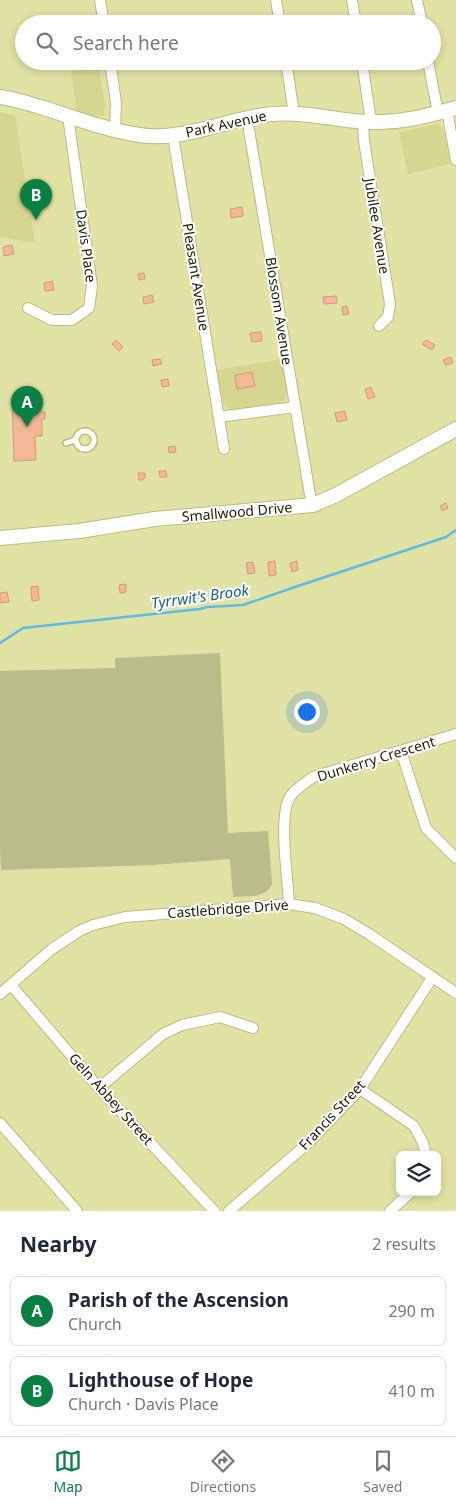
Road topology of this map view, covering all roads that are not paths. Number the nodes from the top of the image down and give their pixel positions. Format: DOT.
graph roads {
  1 [pos="100,0"];
  2 [pos="276,0"];
  3 [pos="352,0"];
  4 [pos="417,0"];
  5 [pos="102,15"];
  6 [pos="278,15"];
  7 [pos="354,15"];
  8 [pos="420,15"];
  9 [pos="111,70"];
  10 [pos="287,70"];
  11 [pos="363,70"];
  12 [pos="431,70"];
  13 [pos="1,94"];
  14 [pos="447,111"];
  15 [pos="294,114"];
  16 [pos="68,116"];
  17 [pos="247,118"];
  18 [pos="367,122"];
  19 [pos="115,130"];
  20 [pos="173,136"];
  21 [pos="456,160"];
  22 [pos="28,308"];
  23 [pos="379,326"];
  24 [pos="295,407"];
  25 [pos="219,418"];
  26 [pos="456,429"];
  27 [pos="75,440"];
  28 [pos="66,443"];
  29 [pos="224,449"];
  30 [pos="313,505"];
  31 [pos="0,538"];
  32 [pos="456,734"];
  33 [pos="401,751"];
  34 [pos="456,858"];
  35 [pos="289,904"];
  36 [pos="432,978"];
  37 [pos="11,985"];
  38 [pos="456,993"];
  39 [pos="0,994"];
  40 [pos="252,1028"];
  41 [pos="99,1088"];
  42 [pos="360,1089"];
  43 [pos="2,1130"];
  44 [pos="425,1151"];
  45 [pos="407,1196"];
  46 [pos="75,1210"];
  47 [pos="214,1211"];
  48 [pos="229,1211"];
  49 [pos="390,1211"];
  1 -- 5 [label="street"];
  2 -- 6 [label="street"];
  3 -- 7 [label="street"];
  4 -- 8 [label="street"];
  9 -- 19 [label="street"];
  10 -- 15 [label="street"];
  11 -- 18 [label="street, Jubilee Avenue"];
  12 -- 14 [label="street"];
  13 -- 16 [label="street, Park Avenue"];
  14 -- 18 [label="street, Park Avenue"];
  14 -- 21 [label="street"];
  15 -- 17 [label="street, Park Avenue"];
  15 -- 18 [label="street, Park Avenue"];
  16 -- 19 [label="street, Park Avenue"];
  16 -- 22 [label="street, Davis Place"];
  17 -- 20 [label="street, Park Avenue"];
  17 -- 24 [label="street, Blossom Avenue"];
  18 -- 23 [label="street, Jubilee Avenue"];
  19 -- 20 [label="street, Park Avenue"];
  20 -- 25 [label="street, Pleasant Avenue"];
  24 -- 25 [label="street"];
  24 -- 30 [label="street, Blossom Avenue"];
  25 -- 29 [label="street, Pleasant Avenue"];
  26 -- 30 [label="street, Smallwood Drive"];
  27 -- 28 [label="lane"];
  30 -- 31 [label="street, Smallwood Drive"];
  32 -- 33 [label="street, Dunkerry Crescent"];
  33 -- 34 [label="street"];
  33 -- 35 [label="street, Dunkerry Crescent"];
  35 -- 36 [label="street, Castlebridge Drive"];
  35 -- 37 [label="street, Castlebridge Drive"];
  36 -- 38 [label="street, Castlebridge Drive"];
  36 -- 42 [label="street, Francis Street"];
  37 -- 39 [label="street, Castlebridge Drive"];
  37 -- 41 [label="street, Geln Abbey Street"];
  40 -- 41 [label="street"];
  41 -- 47 [label="street, Geln Abbey Street"];
  42 -- 44 [label="street"];
  42 -- 48 [label="street, Francis Street"];
  43 -- 46 [label="street"];
  45 -- 49 [label="street"];
}
